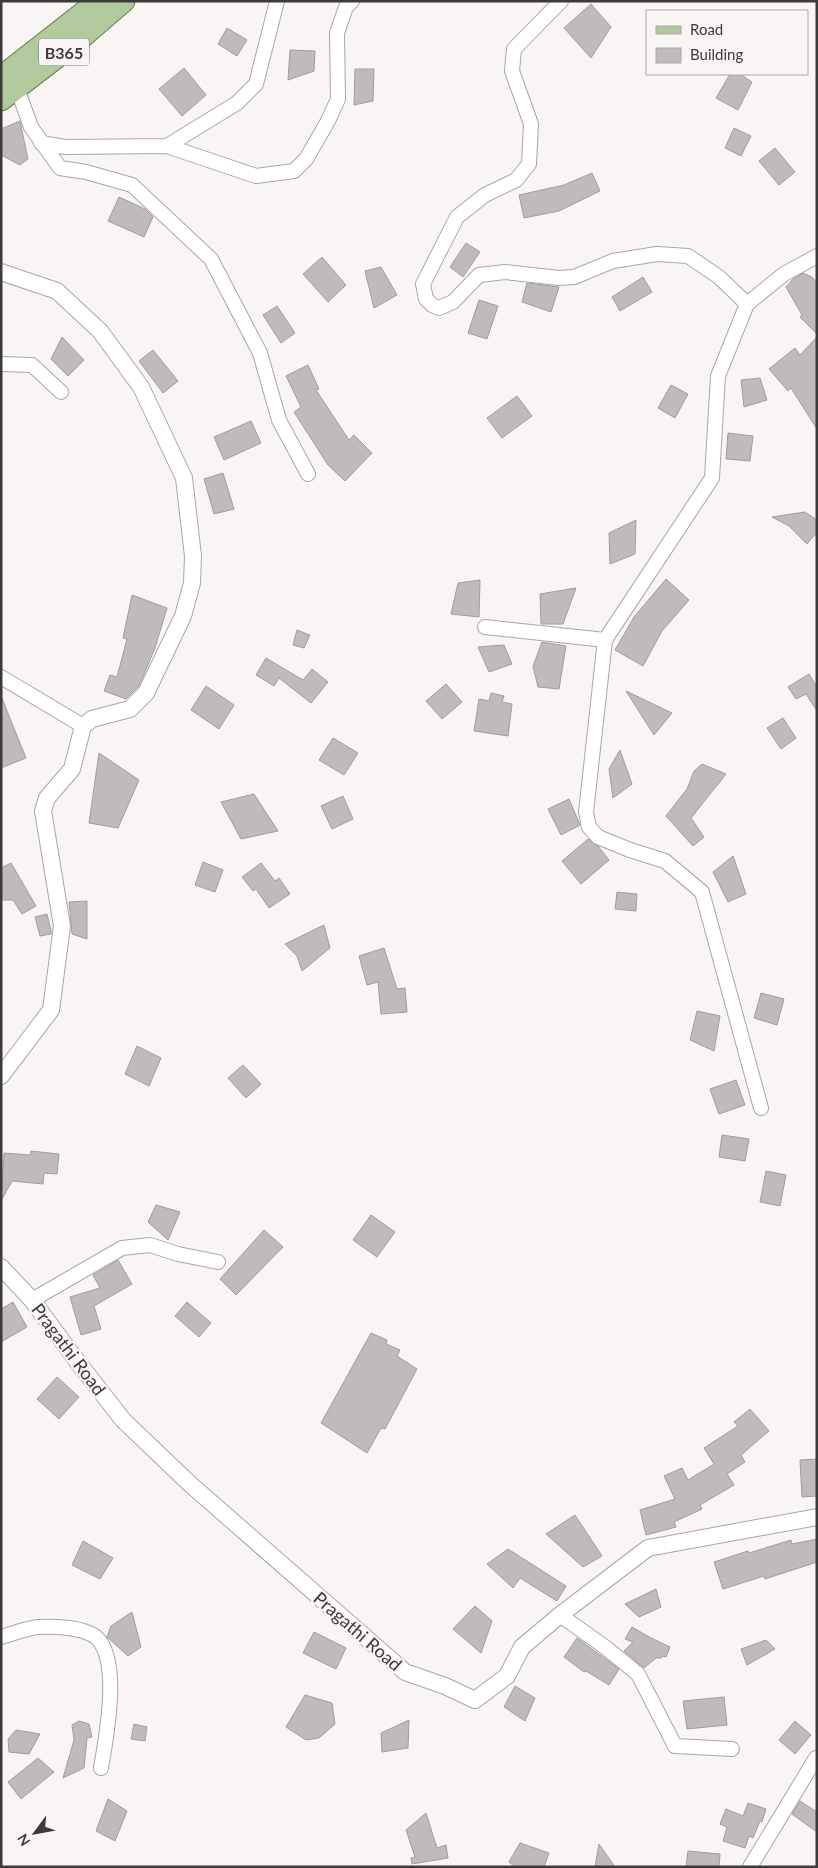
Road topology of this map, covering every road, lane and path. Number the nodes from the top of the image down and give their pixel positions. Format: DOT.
graph roads {
  1 [pos="98,1"];
  2 [pos="124,1"];
  3 [pos="277,1"];
  4 [pos="352,1"];
  5 [pos="561,1"];
  6 [pos="6,89"];
  7 [pos="41,143"];
  8 [pos="167,146"];
  9 [pos="817,256"];
  10 [pos="1,272"];
  11 [pos="747,304"];
  12 [pos="1,364"];
  13 [pos="61,392"];
  14 [pos="308,474"];
  15 [pos="485,627"];
  16 [pos="606,640"];
  17 [pos="1,677"];
  18 [pos="83,726"];
  19 [pos="1,1076"];
  20 [pos="760,1108"];
  21 [pos="218,1262"];
  22 [pos="1,1267"];
  23 [pos="32,1300"];
  24 [pos="817,1517"];
  25 [pos="560,1615"];
  26 [pos="1,1637"];
  27 [pos="732,1749"];
  28 [pos="816,1758"];
  29 [pos="102,1768"];
  30 [pos="750,1867"];
  1 -- 6 [label="main road, B365"];
  2 -- 6 [label="main road, B365"];
  3 -- 8 [label="street"];
  4 -- 8 [label="street"];
  5 -- 11 [label="street"];
  6 -- 7 [label="street"];
  7 -- 8 [label="street"];
  7 -- 14 [label="street"];
  9 -- 11 [label="street"];
  10 -- 18 [label="street"];
  11 -- 16 [label="street"];
  12 -- 13 [label="street"];
  15 -- 16 [label="street"];
  16 -- 20 [label="street"];
  17 -- 18 [label="street"];
  18 -- 19 [label="street"];
  21 -- 23 [label="street"];
  22 -- 23 [label="street, Pragathi Road"];
  23 -- 25 [label="street, Pragathi Road"];
  24 -- 25 [label="street, Pragathi Road"];
  25 -- 27 [label="street"];
  26 -- 29 [label="street"];
  28 -- 30 [label="street"];
}
